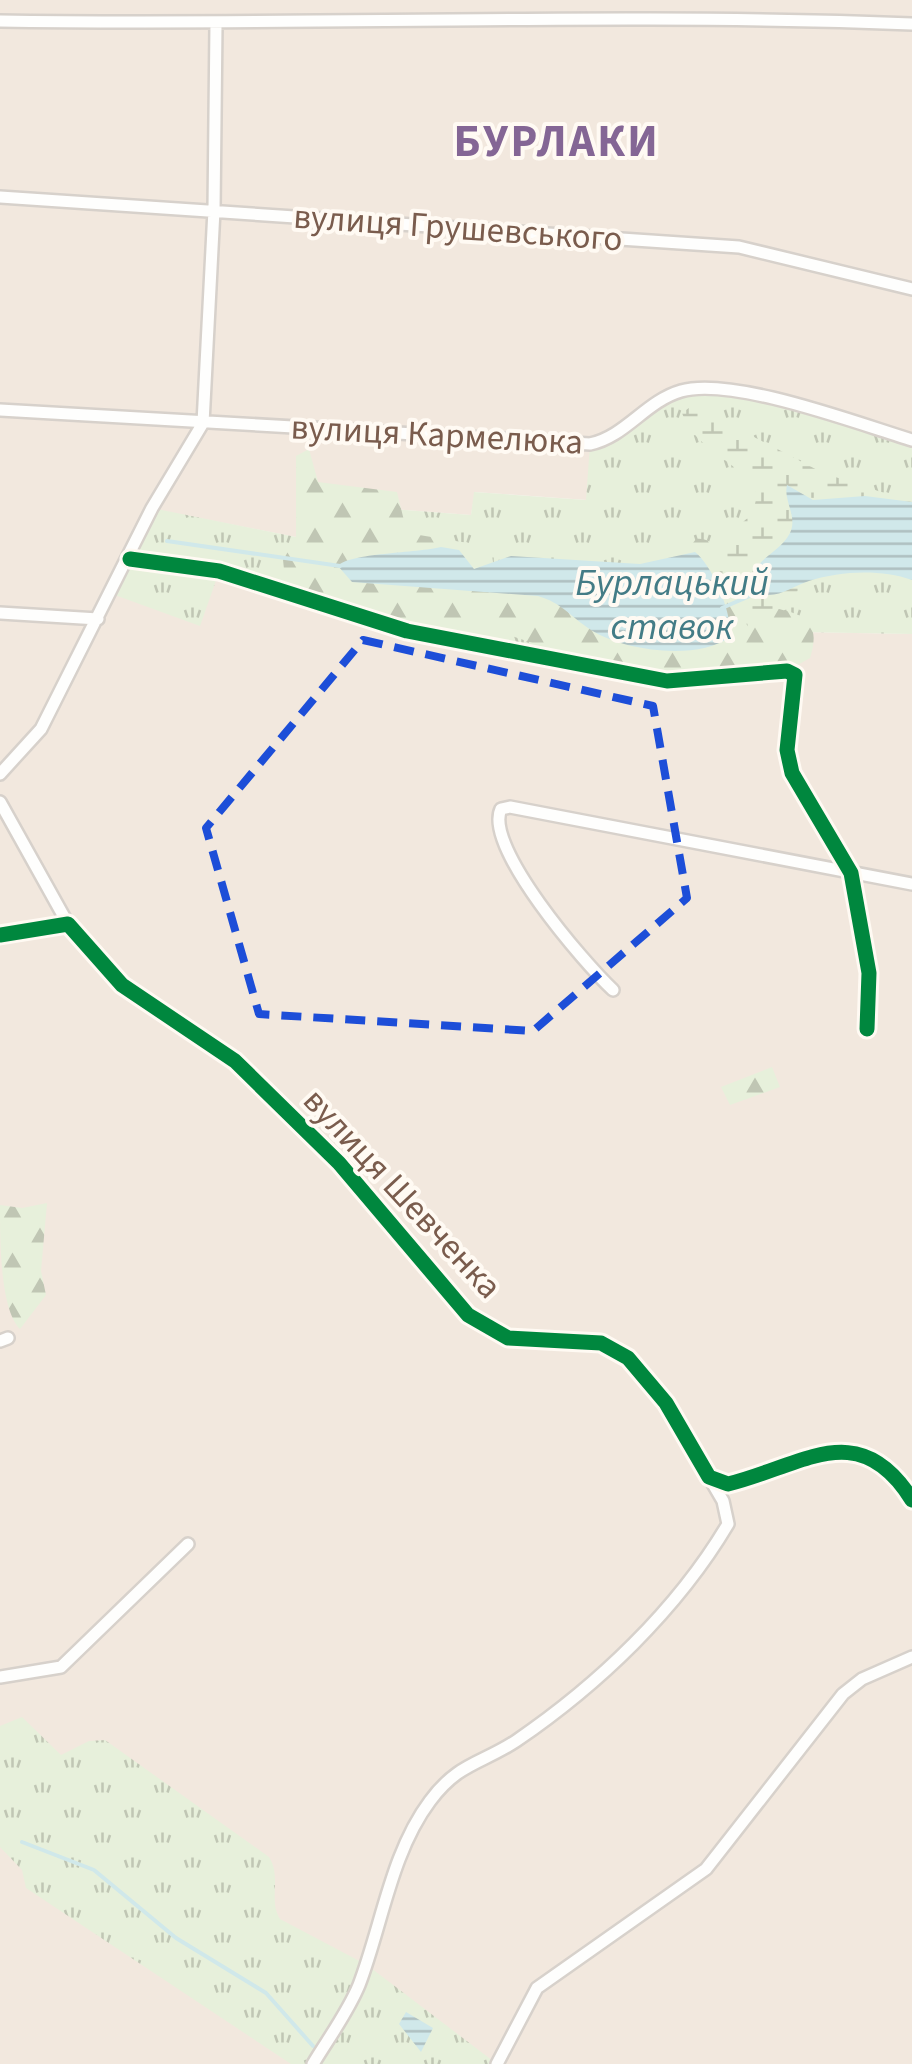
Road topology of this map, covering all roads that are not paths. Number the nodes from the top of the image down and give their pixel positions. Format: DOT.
graph roads {
  1 [pos="0,21"];
  2 [pos="216,24"];
  3 [pos="912,24"];
  4 [pos="0,197"];
  5 [pos="214,210"];
  6 [pos="912,289"];
  7 [pos="0,410"];
  8 [pos="203,424"];
  9 [pos="912,440"];
  10 [pos="130,559"];
  11 [pos="0,613"];
  12 [pos="98,619"];
  13 [pos="0,774"];
  14 [pos="0,802"];
  15 [pos="851,873"];
  16 [pos="912,884"];
  17 [pos="68,924"];
  18 [pos="0,935"];
  19 [pos="613,990"];
  20 [pos="868,1029"];
  21 [pos="710,1477"];
  22 [pos="907,1481"];
  23 [pos="912,1500"];
  24 [pos="188,1544"];
  25 [pos="912,1656"];
  26 [pos="0,1676"];
  27 [pos="313,2064"];
  28 [pos="497,2064"];
  1 -- 2 [label="street"];
  2 -- 3 [label="street"];
  2 -- 5 [label="street"];
  4 -- 5 [label="street, вулиця Грушевського"];
  5 -- 6 [label="street, вулиця Грушевського"];
  5 -- 8 [label="street"];
  7 -- 8 [label="street, вулиця Кармелюка"];
  8 -- 9 [label="street, вулиця Кармелюка"];
  8 -- 10 [label="street"];
  10 -- 12 [label="street"];
  10 -- 15 [label="street"];
  11 -- 12 [label="street"];
  12 -- 13 [label="street"];
  14 -- 17 [label="street, вулиця Шевченка"];
  15 -- 16 [label="street"];
  15 -- 19 [label="street"];
  15 -- 20 [label="street"];
  17 -- 18 [label="street"];
  17 -- 21 [label="street, вулиця Шевченка"];
  21 -- 22 [label="street"];
  21 -- 27 [label="street, вулиця Шевченка"];
  22 -- 23 [label="street"];
  24 -- 26 [label="street"];
  25 -- 28 [label="street"];
}
